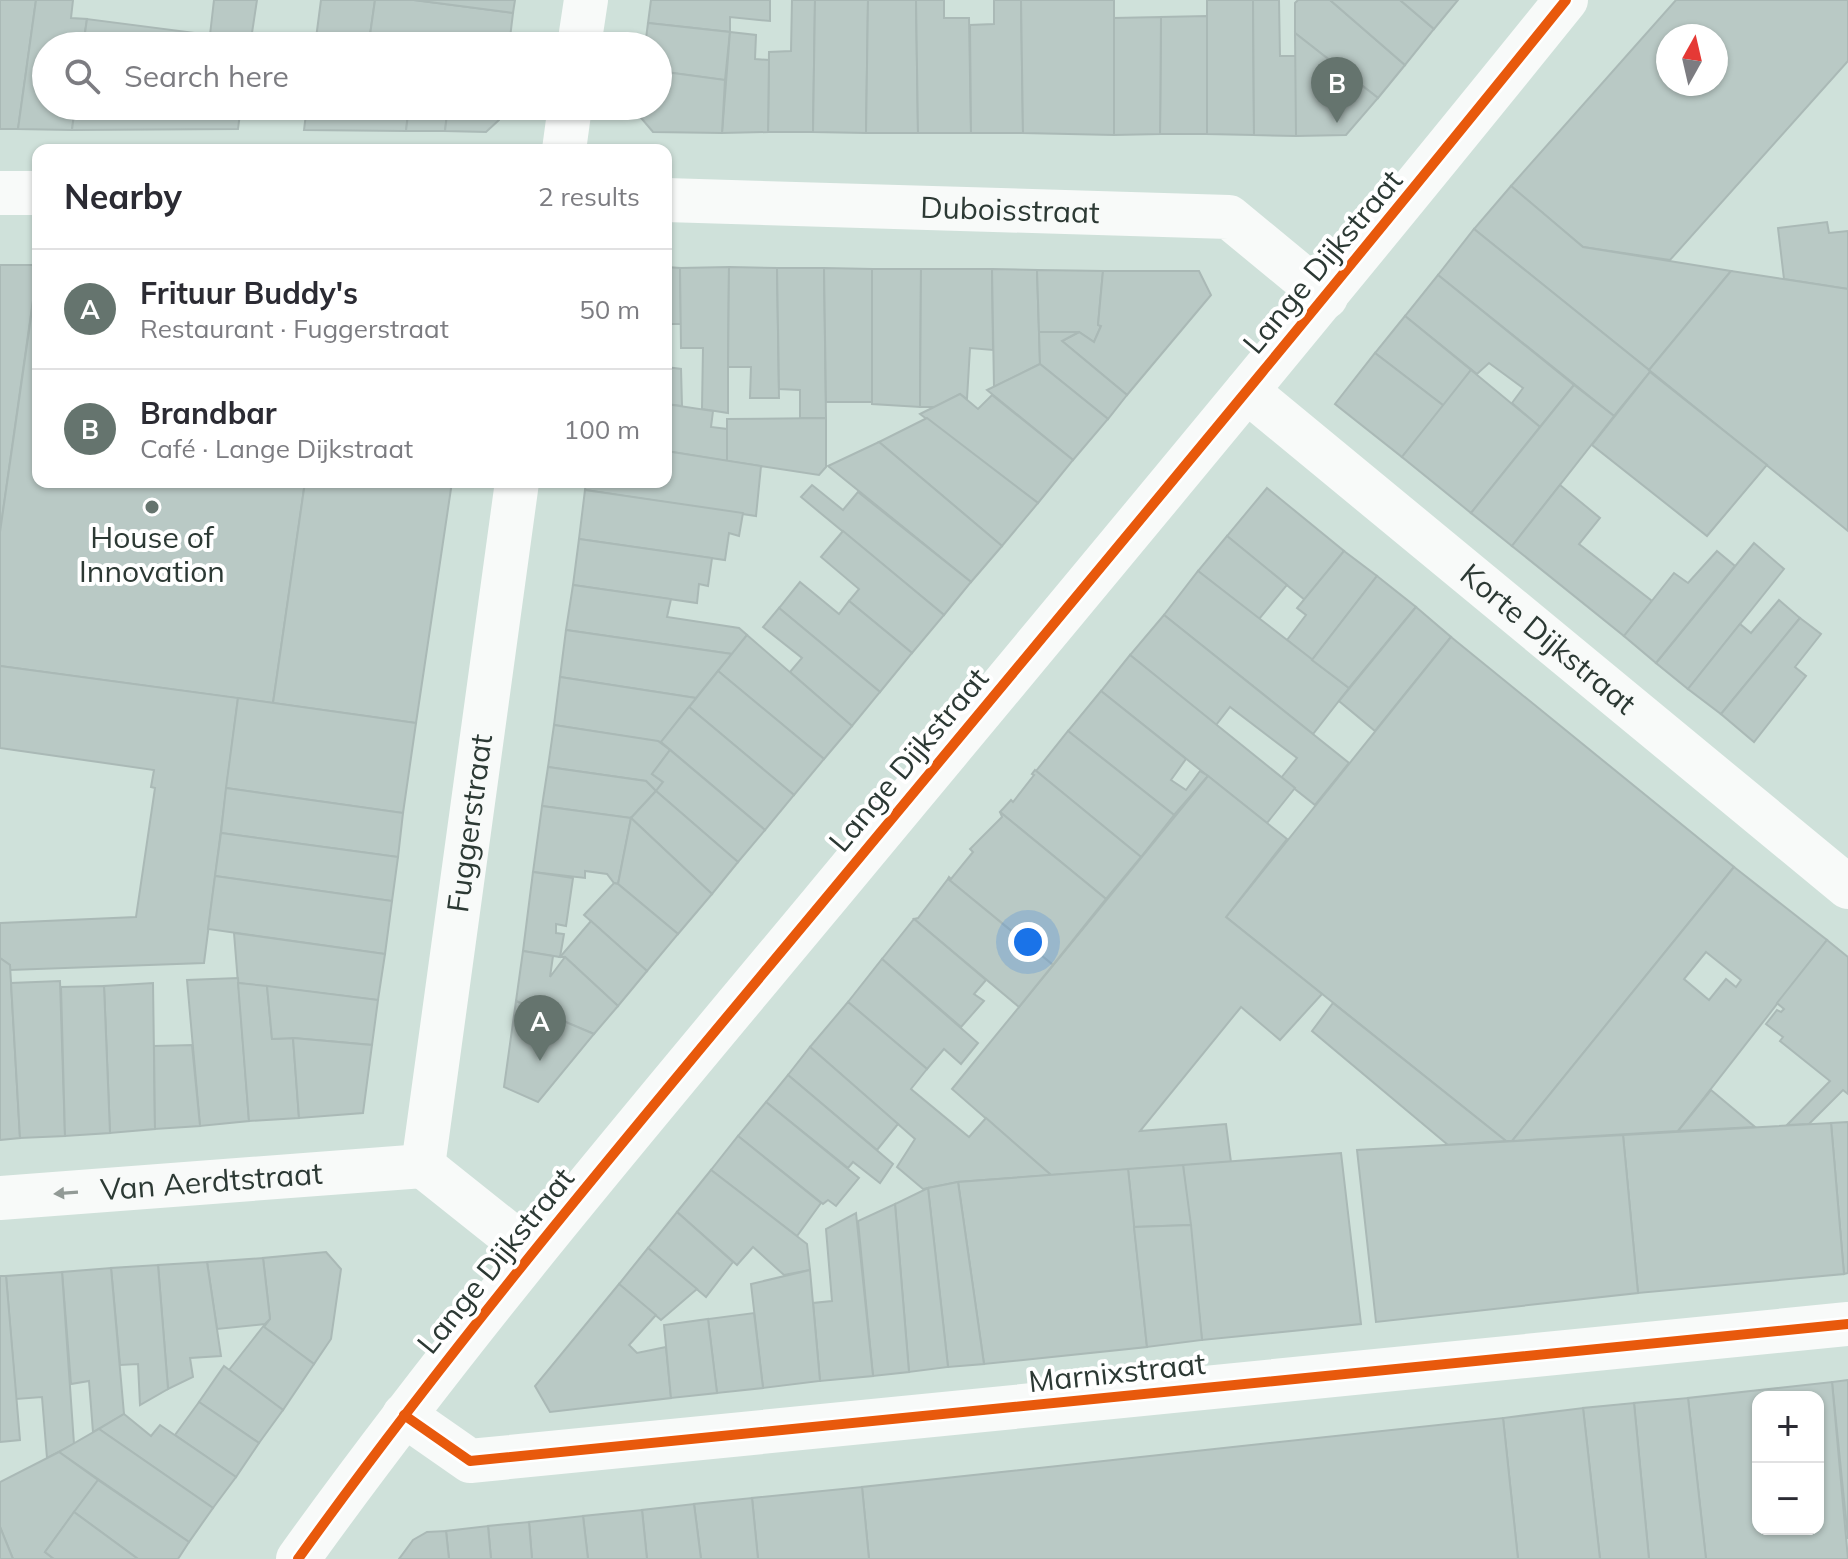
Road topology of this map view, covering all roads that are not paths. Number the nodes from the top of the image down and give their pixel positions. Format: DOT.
graph roads {
  1 [pos="586,0"];
  2 [pos="1566,0"];
  3 [pos="581,32"];
  4 [pos="568,120"];
  5 [pos="565,144"];
  6 [pos="0,193"];
  7 [pos="32,193"];
  8 [pos="672,200"];
  9 [pos="1326,297"];
  10 [pos="1247,391"];
  11 [pos="516,488"];
  12 [pos="1848,887"];
  13 [pos="423,1166"];
  14 [pos="0,1198"];
  15 [pos="531,1252"];
  16 [pos="1848,1324"];
  17 [pos="404,1415"];
  18 [pos="298,1559"];
  1 -- 3 [label="street"];
  2 -- 9 [label="street, Lange Dijkstraat"];
  4 -- 5 [label="street"];
  6 -- 7 [label="street"];
  8 -- 9 [label="street, Duboisstraat"];
  9 -- 10 [label="street, Lange Dijkstraat"];
  10 -- 12 [label="street, Korte Dijkstraat"];
  10 -- 15 [label="street, Lange Dijkstraat"];
  11 -- 13 [label="street, Fuggerstraat"];
  13 -- 14 [label="street, Van Aerdtstraat, one-way"];
  13 -- 15 [label="street, Lange Dijkstraat"];
  15 -- 17 [label="street, Lange Dijkstraat"];
  16 -- 17 [label="street, Marnixstraat"];
  17 -- 18 [label="street, Lange Dijkstraat"];
}
